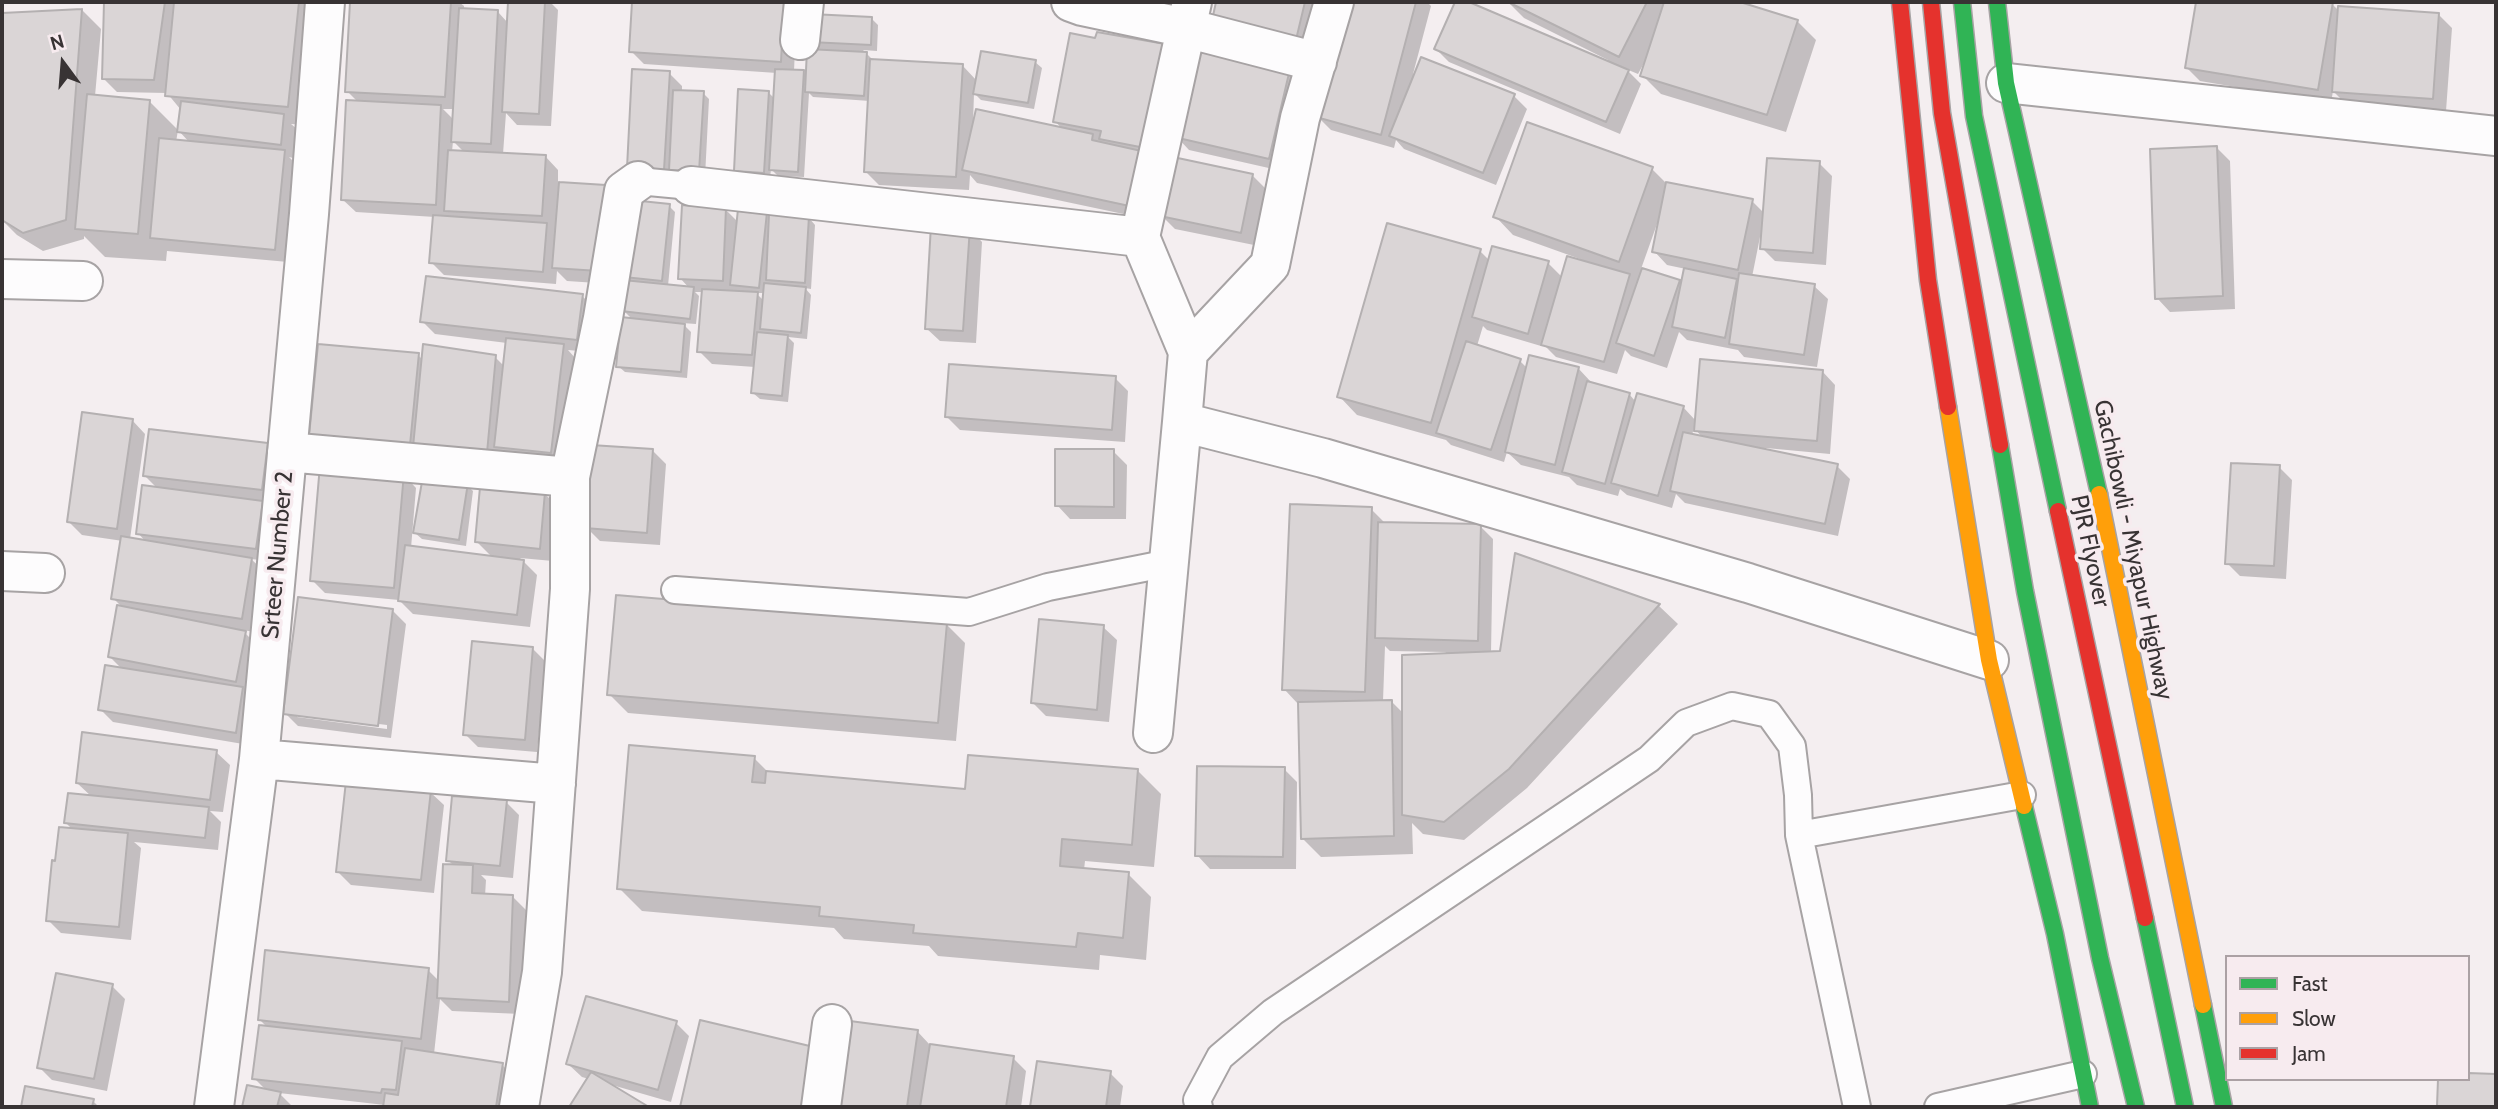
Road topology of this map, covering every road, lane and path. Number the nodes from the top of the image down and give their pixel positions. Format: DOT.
graph roads {
  1 [pos="325,2"];
  2 [pos="804,2"];
  3 [pos="1071,2"];
  4 [pos="1334,2"];
  5 [pos="1900,2"];
  6 [pos="1931,2"];
  7 [pos="1962,2"];
  8 [pos="1997,2"];
  9 [pos="1189,15"];
  10 [pos="800,40"];
  11 [pos="1317,62"];
  12 [pos="2006,83"];
  13 [pos="2496,136"];
  14 [pos="638,181"];
  15 [pos="691,186"];
  16 [pos="1140,237"];
  17 [pos="2,279"];
  18 [pos="83,281"];
  19 [pos="1188,352"];
  20 [pos="1182,422"];
  21 [pos="287,452"];
  22 [pos="570,477"];
  23 [pos="1168,563"];
  24 [pos="2,571"];
  25 [pos="45,573"];
  26 [pos="675,590"];
  27 [pos="1989,660"];
  28 [pos="1153,733"];
  29 [pos="259,759"];
  30 [pos="556,784"];
  31 [pos="2022,795"];
  32 [pos="1799,835"];
  33 [pos="832,1024"];
  34 [pos="2083,1074"];
  35 [pos="214,1107"];
  36 [pos="519,1107"];
  37 [pos="821,1107"];
  38 [pos="1199,1107"];
  39 [pos="1857,1107"];
  40 [pos="1938,1107"];
  41 [pos="2090,1107"];
  42 [pos="2136,1107"];
  43 [pos="2185,1107"];
  44 [pos="2224,1107"];
  1 -- 21 [label="street, Srteer Number 2"];
  2 -- 10 [label="street"];
  3 -- 9 [label="street"];
  4 -- 11 [label="street"];
  5 -- 27 [label="main road"];
  6 -- 42 [label="main road"];
  7 -- 43 [label="main road, PJR Flyover"];
  8 -- 12 [label="main road, Gachibowli - Miyapur Highway"];
  9 -- 11 [label="street"];
  9 -- 16 [label="street"];
  11 -- 19 [label="street"];
  12 -- 13 [label="street"];
  12 -- 44 [label="main road, Gachibowli - Miyapur Highway"];
  14 -- 15 [label="lane"];
  14 -- 22 [label="street"];
  15 -- 16 [label="street"];
  16 -- 19 [label="street"];
  17 -- 18 [label="street"];
  19 -- 20 [label="street"];
  20 -- 23 [label="street"];
  20 -- 27 [label="street"];
  21 -- 22 [label="street"];
  21 -- 29 [label="street, Srteer Number 2"];
  22 -- 30 [label="street"];
  23 -- 26 [label="lane"];
  23 -- 28 [label="street"];
  24 -- 25 [label="street"];
  27 -- 31 [label="main road"];
  29 -- 30 [label="street"];
  29 -- 35 [label="street, Srteer Number 2"];
  30 -- 36 [label="street"];
  31 -- 32 [label="lane"];
  31 -- 34 [label="main road"];
  32 -- 38 [label="lane"];
  32 -- 39 [label="lane"];
  33 -- 37 [label="street"];
  34 -- 40 [label="lane"];
  34 -- 41 [label="main road"];
}
